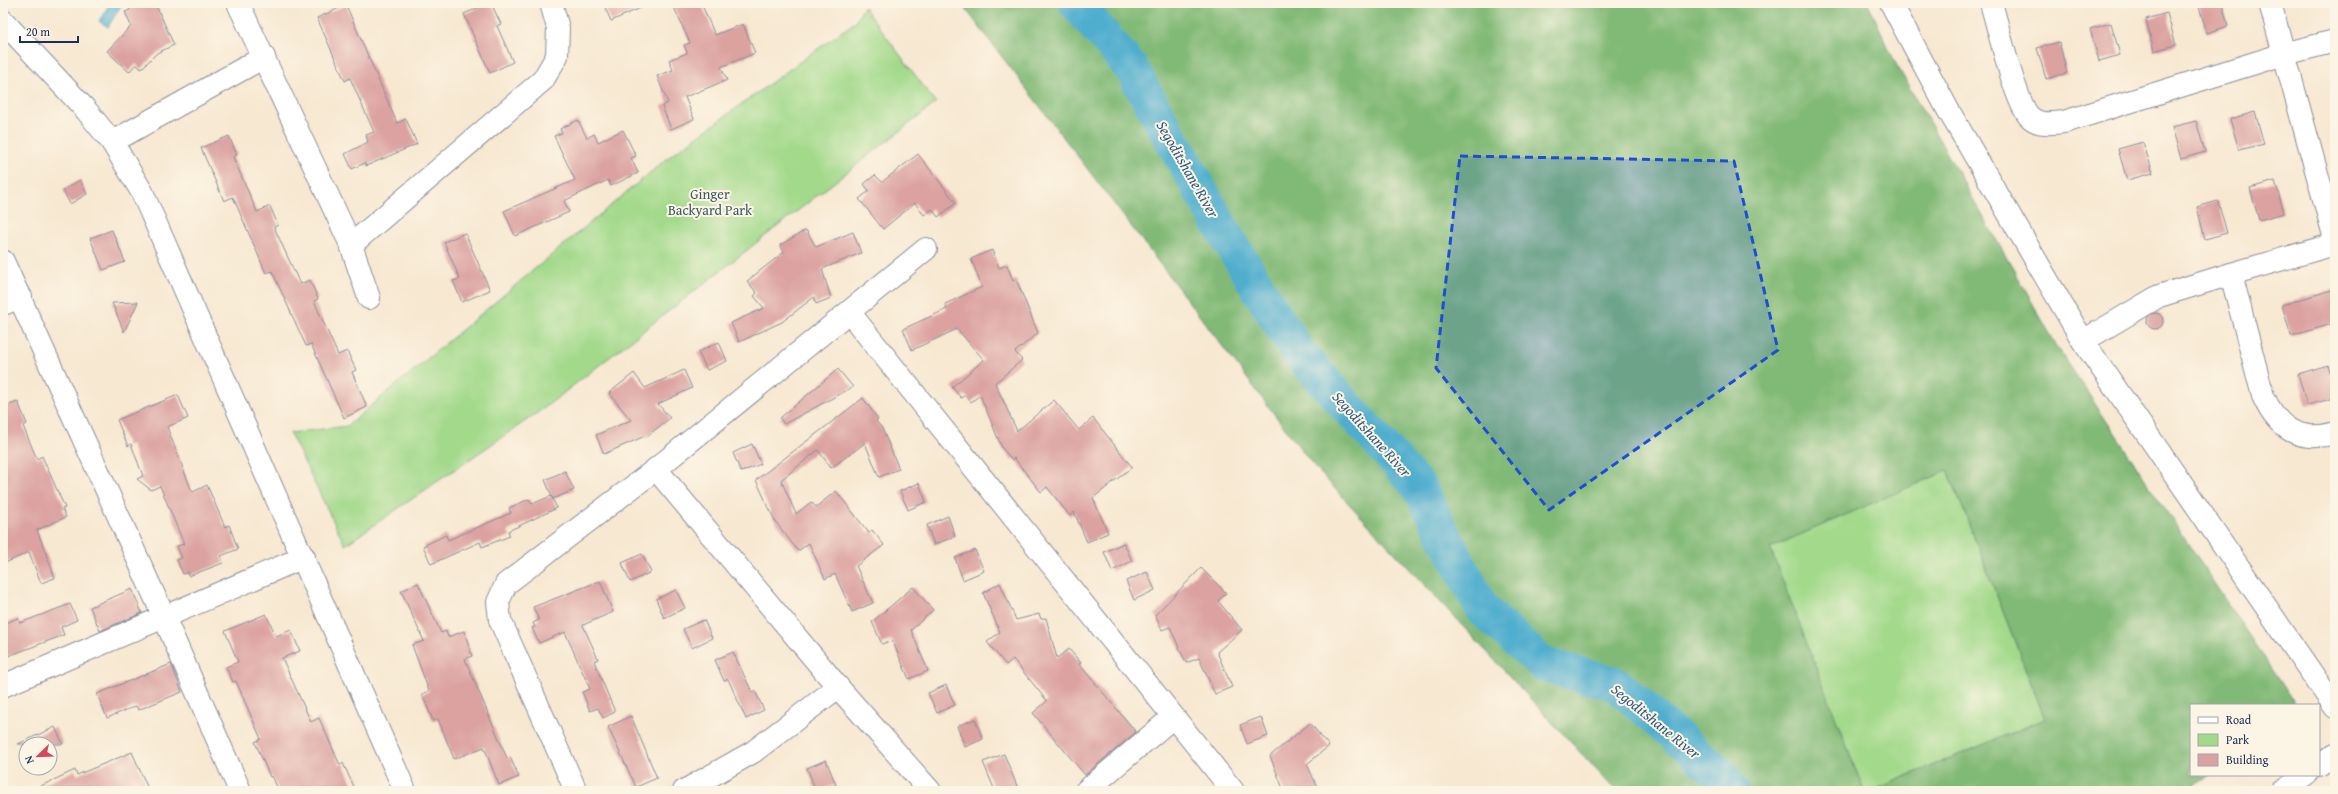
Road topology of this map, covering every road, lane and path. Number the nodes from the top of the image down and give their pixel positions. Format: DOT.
graph roads {
  1 [pos="238,3"];
  2 [pos="551,3"];
  3 [pos="1891,3"];
  4 [pos="1992,3"];
  5 [pos="2270,3"];
  6 [pos="3,21"];
  7 [pos="2335,41"];
  8 [pos="2284,54"];
  9 [pos="264,57"];
  10 [pos="112,142"];
  11 [pos="2335,239"];
  12 [pos="351,244"];
  13 [pos="2335,244"];
  14 [pos="926,249"];
  15 [pos="3,261"];
  16 [pos="2231,274"];
  17 [pos="368,298"];
  18 [pos="12,301"];
  19 [pos="849,312"];
  20 [pos="2083,341"];
  21 [pos="2335,433"];
  22 [pos="656,468"];
  23 [pos="304,557"];
  24 [pos="164,617"];
  25 [pos="3,686"];
  26 [pos="838,687"];
  27 [pos="2335,707"];
  28 [pos="1173,717"];
  29 [pos="2335,756"];
  30 [pos="2320,765"];
  31 [pos="2305,776"];
  32 [pos="240,791"];
  33 [pos="405,791"];
  34 [pos="576,791"];
  35 [pos="684,791"];
  36 [pos="930,791"];
  37 [pos="1086,791"];
  38 [pos="1233,791"];
  39 [pos="2283,791"];
  1 -- 9 [label="street"];
  2 -- 12 [label="street"];
  3 -- 20 [label="street"];
  4 -- 8 [label="street"];
  5 -- 8 [label="street"];
  6 -- 10 [label="street"];
  7 -- 8 [label="street"];
  8 -- 11 [label="street"];
  9 -- 10 [label="street"];
  9 -- 12 [label="street"];
  10 -- 23 [label="street"];
  12 -- 17 [label="street"];
  13 -- 16 [label="street"];
  14 -- 19 [label="street"];
  15 -- 18 [label="street"];
  16 -- 20 [label="street"];
  16 -- 21 [label="street"];
  18 -- 24 [label="street"];
  19 -- 22 [label="street"];
  19 -- 28 [label="street"];
  20 -- 27 [label="street"];
  22 -- 26 [label="street"];
  22 -- 34 [label="street"];
  23 -- 24 [label="street"];
  23 -- 33 [label="street"];
  24 -- 25 [label="street"];
  24 -- 32 [label="street"];
  26 -- 35 [label="street"];
  26 -- 36 [label="street"];
  28 -- 37 [label="street"];
  28 -- 38 [label="street"];
  29 -- 30 [label="street"];
  31 -- 39 [label="street"];
}
